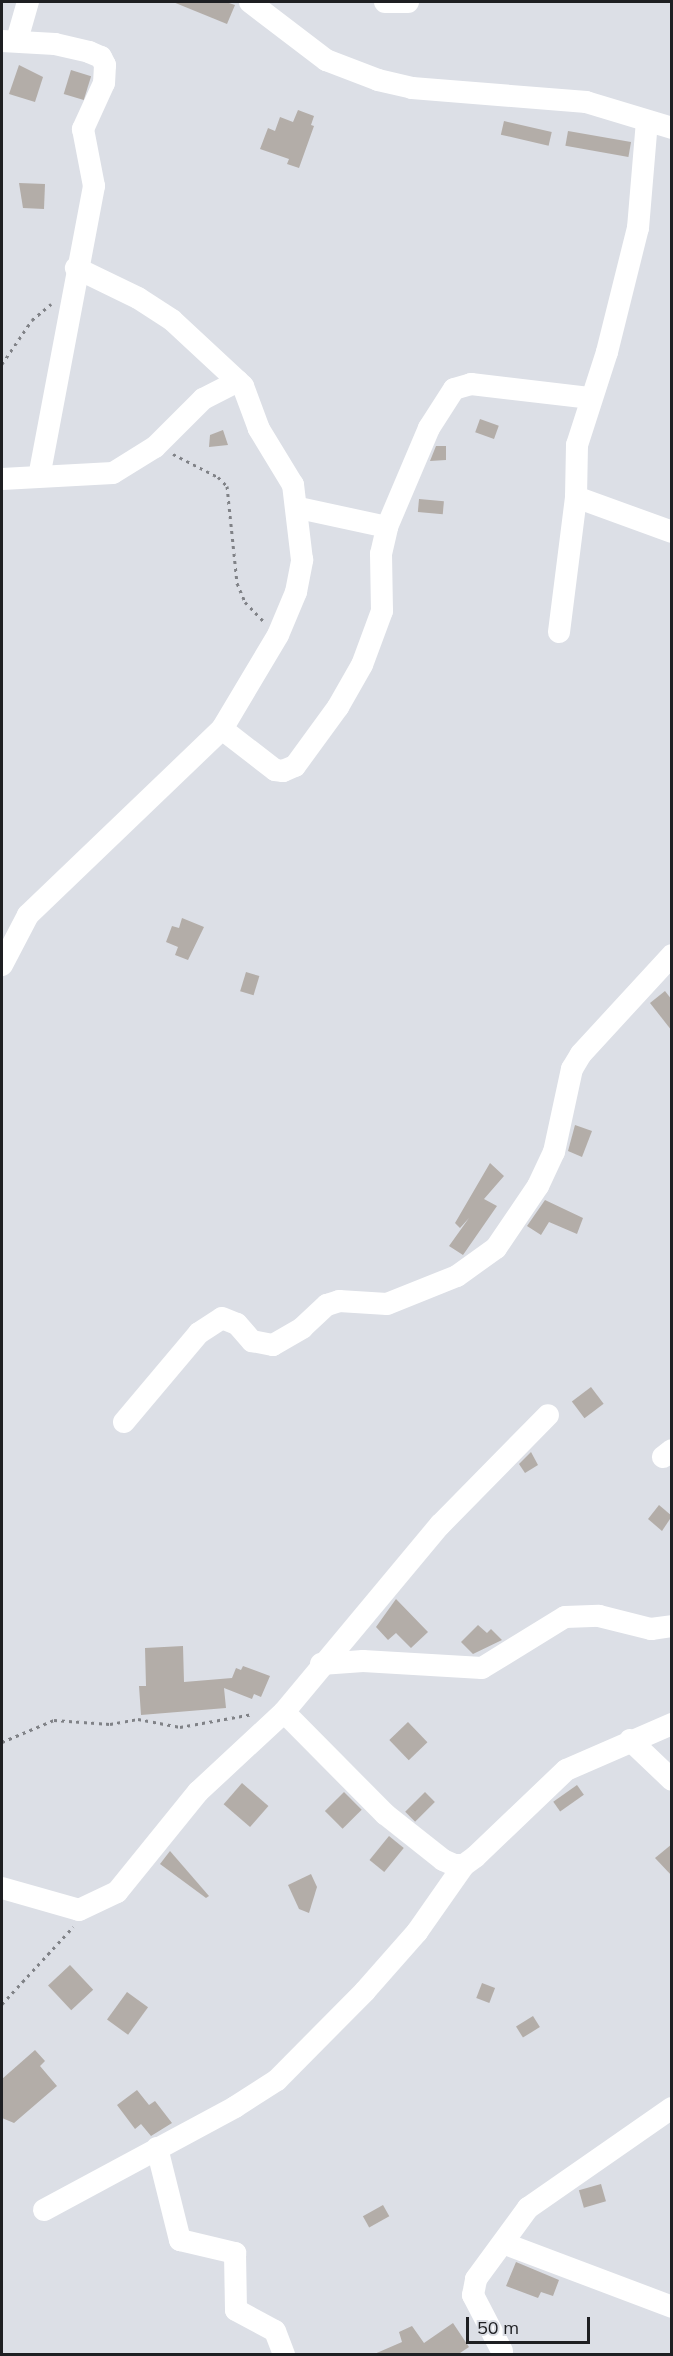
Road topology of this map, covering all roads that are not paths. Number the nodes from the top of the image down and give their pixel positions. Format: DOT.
graph roads {
  1 [pos="28,2"];
  2 [pos="250,2"];
  3 [pos="385,2"];
  4 [pos="408,2"];
  5 [pos="9,40"];
  6 [pos="647,121"];
  7 [pos="672,128"];
  8 [pos="76,268"];
  9 [pos="238,381"];
  10 [pos="591,398"];
  11 [pos="39,476"];
  12 [pos="2,479"];
  13 [pos="576,497"];
  14 [pos="299,507"];
  15 [pos="387,527"];
  16 [pos="672,532"];
  17 [pos="559,632"];
  18 [pos="222,729"];
  19 [pos="669,961"];
  20 [pos="2,964"];
  21 [pos="548,1415"];
  22 [pos="124,1422"];
  23 [pos="672,1626"];
  24 [pos="321,1664"];
  25 [pos="285,1712"];
  26 [pos="672,1724"];
  27 [pos="630,1740"];
  28 [pos="672,1780"];
  29 [pos="464,1865"];
  30 [pos="2,1888"];
  31 [pos="672,2108"];
  32 [pos="157,2148"];
  33 [pos="44,2210"];
  34 [pos="503,2243"];
  35 [pos="672,2307"];
  36 [pos="502,2351"];
  37 [pos="284,2355"];
  1 -- 5 [label="street"];
  2 -- 6 [label="street"];
  3 -- 4 [label="street"];
  5 -- 8 [label="street"];
  6 -- 7 [label="street"];
  6 -- 10 [label="street"];
  8 -- 9 [label="street"];
  8 -- 11 [label="street"];
  9 -- 11 [label="street"];
  9 -- 14 [label="street"];
  10 -- 13 [label="street"];
  10 -- 15 [label="street"];
  11 -- 12 [label="street"];
  13 -- 16 [label="street"];
  13 -- 17 [label="street"];
  14 -- 15 [label="street"];
  14 -- 18 [label="street"];
  15 -- 18 [label="street"];
  18 -- 20 [label="street"];
  19 -- 22 [label="street"];
  21 -- 24 [label="street"];
  23 -- 24 [label="street"];
  24 -- 25 [label="street"];
  25 -- 29 [label="street"];
  25 -- 30 [label="street"];
  26 -- 27 [label="street"];
  27 -- 28 [label="street"];
  27 -- 29 [label="street"];
  29 -- 32 [label="street"];
  31 -- 34 [label="street"];
  32 -- 33 [label="street"];
  32 -- 37 [label="street"];
  34 -- 35 [label="street"];
  34 -- 36 [label="street"];
}
